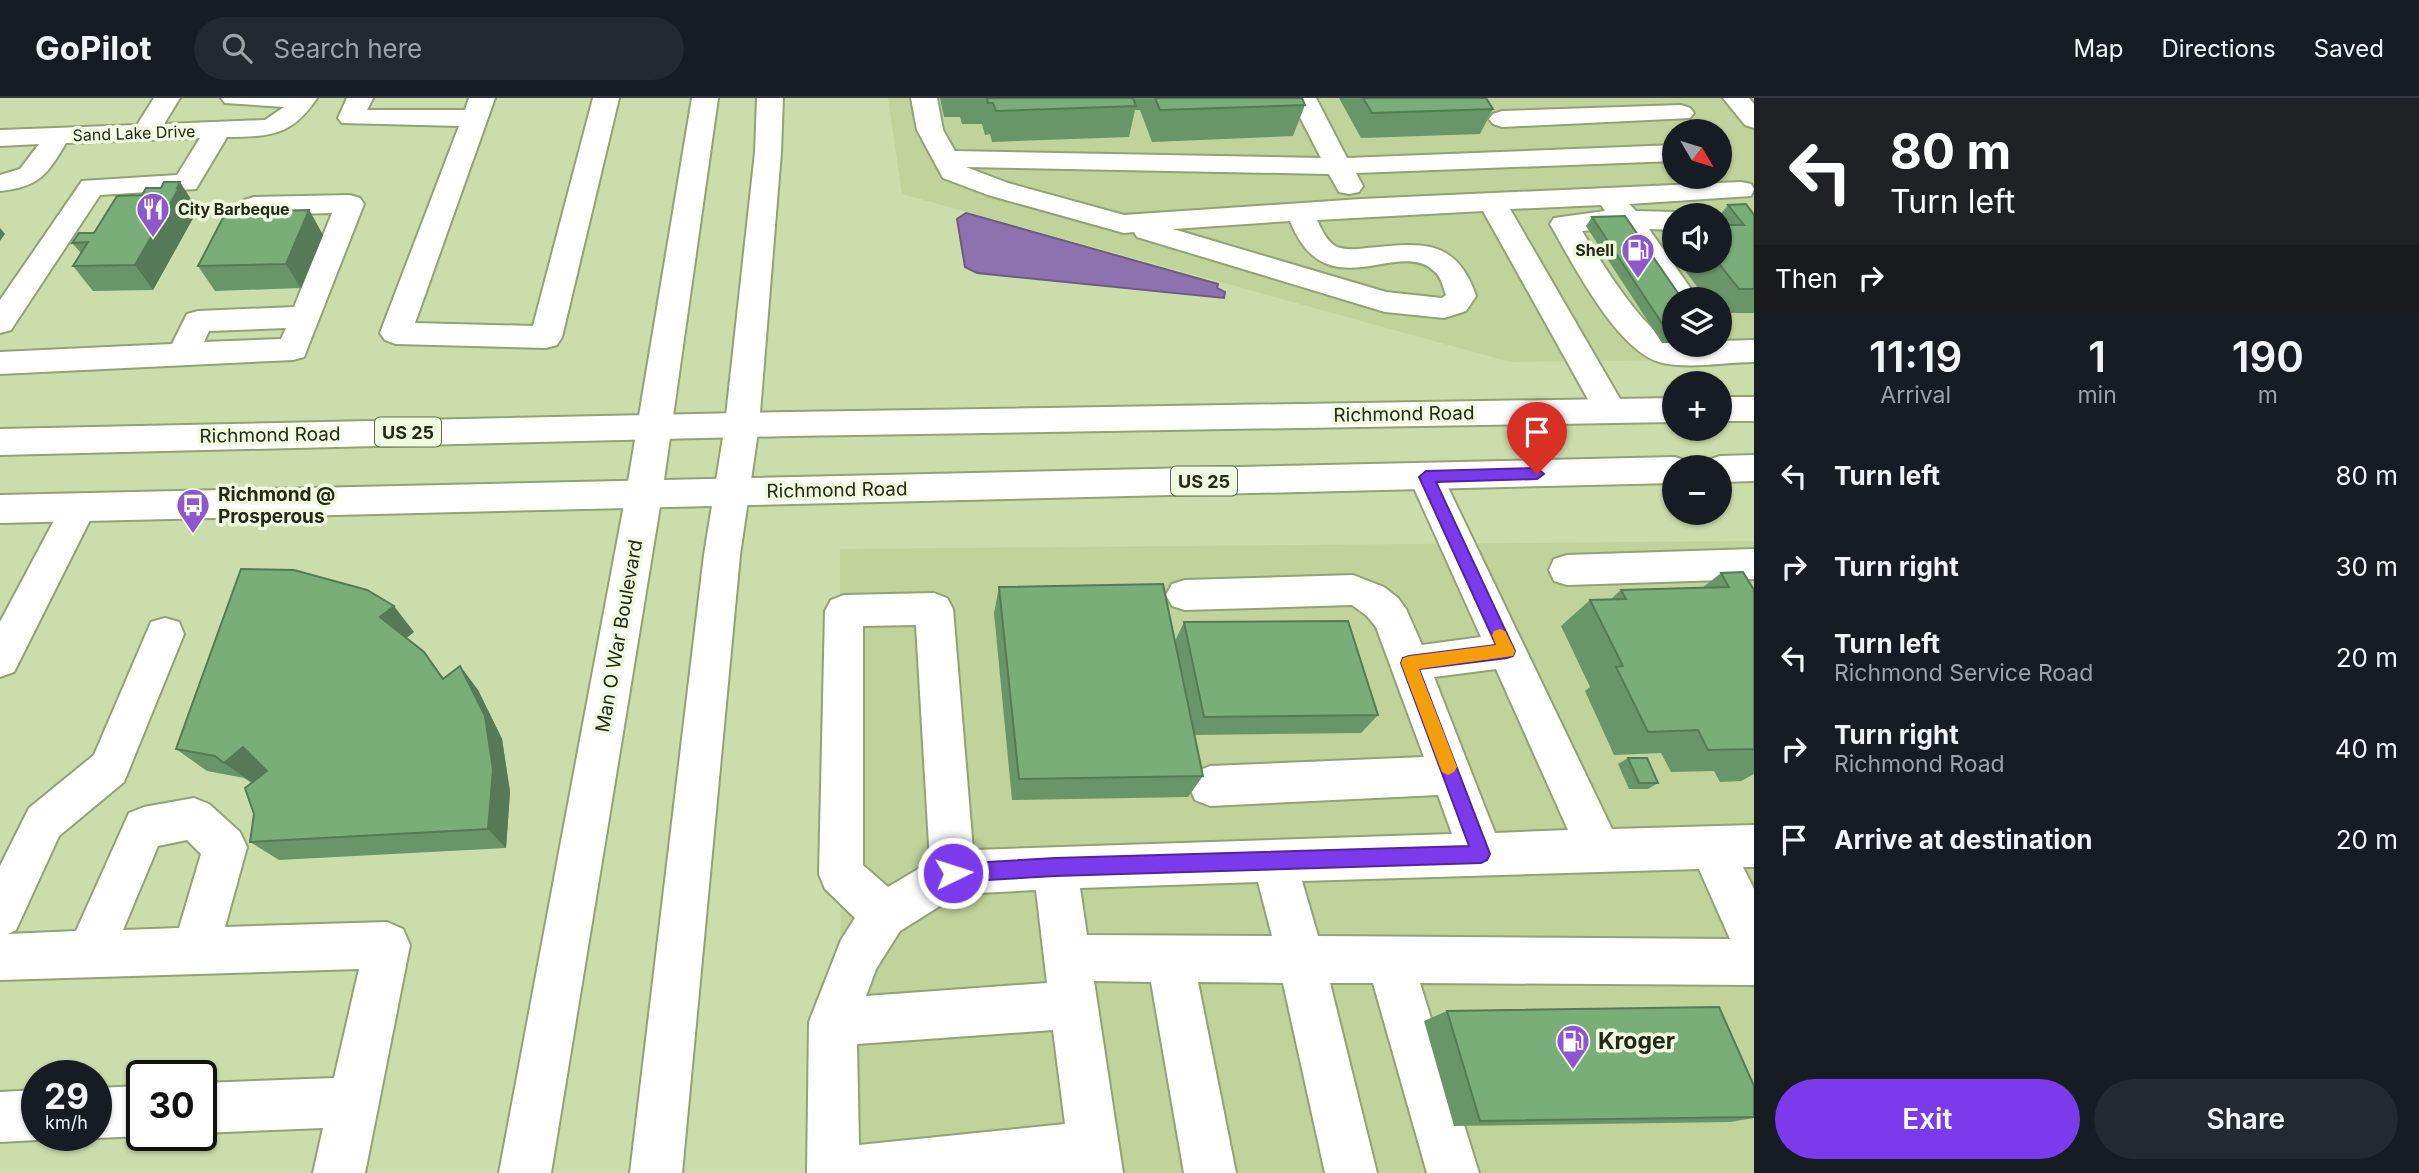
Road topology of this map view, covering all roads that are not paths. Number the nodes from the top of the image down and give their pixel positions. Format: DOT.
graph roads {
  1 [pos="167,98"];
  2 [pos="234,98"];
  3 [pos="360,98"];
  4 [pos="606,98"];
  5 [pos="705,98"];
  6 [pos="770,98"];
  7 [pos="924,98"];
  8 [pos="1303,98"];
  9 [pos="1736,98"];
  10 [pos="303,99"];
  11 [pos="415,108"];
  12 [pos="478,108"];
  13 [pos="1496,108"];
  14 [pos="1681,114"];
  15 [pos="1754,120"];
  16 [pos="219,130"];
  17 [pos="146,132"];
  18 [pos="58,135"];
  19 [pos="0,138"];
  20 [pos="1662,153"];
  21 [pos="1530,158"];
  22 [pos="946,159"];
  23 [pos="1480,160"];
  24 [pos="1338,166"];
  25 [pos="1732,178"];
  26 [pos="0,183"];
  27 [pos="1747,195"];
  28 [pos="1608,196"];
  29 [pos="1500,202"];
  30 [pos="254,206"];
  31 [pos="1361,208"];
  32 [pos="1300,212"];
  33 [pos="1124,224"];
  34 [pos="1655,266"];
  35 [pos="1531,268"];
  36 [pos="1612,282"];
  37 [pos="0,323"];
  38 [pos="1732,348"];
  39 [pos="1754,351"];
  40 [pos="1662,352"];
  41 [pos="0,363"];
  42 [pos="1732,409"];
  43 [pos="1754,409"];
  44 [pos="1662,410"];
  45 [pos="1611,411"];
  46 [pos="741,425"];
  47 [pos="653,427"];
  48 [pos="0,442"];
  49 [pos="1754,468"];
  50 [pos="1732,469"];
  51 [pos="1662,470"];
  52 [pos="1426,477"];
  53 [pos="733,492"];
  54 [pos="644,494"];
  55 [pos="78,508"];
  56 [pos="0,509"];
  57 [pos="1754,564"];
  58 [pos="1567,570"];
  59 [pos="1185,595"];
  60 [pos="165,634"];
  61 [pos="1507,651"];
  62 [pos="0,660"];
  63 [pos="1409,663"];
  64 [pos="1451,775"];
  65 [pos="1210,786"];
  66 [pos="1754,846"];
  67 [pos="1711,848"];
  68 [pos="1600,851"];
  69 [pos="1481,854"];
  70 [pos="1274,860"];
  71 [pos="1055,867"];
  72 [pos="953,873"];
  73 [pos="0,914"];
  74 [pos="884,915"];
  75 [pos="1754,939"];
  76 [pos="195,951"];
  77 [pos="90,954"];
  78 [pos="0,957"];
  79 [pos="1068,958"];
  80 [pos="1170,958"];
  81 [pos="1301,959"];
  82 [pos="1390,960"];
  83 [pos="1754,961"];
  84 [pos="1075,1005"];
  85 [pos="833,1022"];
  86 [pos="354,1102"];
  87 [pos="217,1107"];
  88 [pos="21,1116"];
  89 [pos="0,1117"];
  90 [pos="1096,1160"];
  91 [pos="339,1173"];
  92 [pos="525,1173"];
  93 [pos="656,1173"];
  94 [pos="833,1173"];
  95 [pos="1210,1173"];
  96 [pos="1351,1173"];
  97 [pos="1453,1173"];
  1 -- 17 [label="main road"];
  2 -- 10 [label="main road"];
  3 -- 11 [label="main road"];
  4 -- 12 [label="main road"];
  5 -- 47 [label="main road, Man O War Boulevard"];
  6 -- 46 [label="main road"];
  7 -- 22 [label="main road"];
  8 -- 24 [label="main road"];
  9 -- 15 [label="main road"];
  10 -- 16 [label="main road, Sand Lake Drive"];
  11 -- 12 [label="main road"];
  13 -- 14 [label="main road"];
  13 -- 21 [label="main road"];
  16 -- 17 [label="main road, Sand Lake Drive"];
  16 -- 37 [label="main road"];
  17 -- 18 [label="main road, Sand Lake Drive"];
  18 -- 19 [label="main road, Sand Lake Drive"];
  18 -- 26 [label="main road"];
  20 -- 21 [label="main road"];
  21 -- 23 [label="main road"];
  22 -- 24 [label="main road"];
  22 -- 33 [label="main road"];
  23 -- 24 [label="main road"];
  23 -- 29 [label="main road"];
  24 -- 31 [label="main road"];
  25 -- 27 [label="main road"];
  27 -- 28 [label="main road"];
  28 -- 29 [label="main road"];
  28 -- 34 [label="main road"];
  29 -- 31 [label="main road"];
  29 -- 35 [label="main road"];
  30 -- 41 [label="main road"];
  31 -- 32 [label="main road"];
  32 -- 33 [label="main road"];
  32 -- 33 [label="main road"];
  34 -- 36 [label="main road"];
  35 -- 36 [label="main road"];
  35 -- 45 [label="main road"];
  36 -- 40 [label="main road"];
  38 -- 39 [label="main road"];
  42 -- 43 [label="main road"];
  44 -- 45 [label="main road, Richmond Road / US 25"];
  45 -- 46 [label="main road, Richmond Road / US 25"];
  46 -- 47 [label="main road, Richmond Road / US 25"];
  46 -- 53 [label="main road"];
  47 -- 48 [label="main road, Richmond Road / US 25"];
  47 -- 54 [label="main road, Man O War Boulevard"];
  49 -- 50 [label="main road"];
  51 -- 52 [label="main road, Richmond Road / US 25"];
  52 -- 53 [label="main road, Richmond Road / US 25"];
  52 -- 61 [label="main road"];
  53 -- 54 [label="main road, Richmond Road / US 25"];
  53 -- 93 [label="main road"];
  54 -- 55 [label="main road, Richmond Road / US 25"];
  54 -- 92 [label="main road, Man O War Boulevard"];
  55 -- 56 [label="main road, Richmond Road / US 25"];
  55 -- 62 [label="main road"];
  57 -- 58 [label="main road"];
  59 -- 63 [label="main road"];
  60 -- 73 [label="main road"];
  61 -- 63 [label="main road"];
  61 -- 68 [label="main road"];
  63 -- 64 [label="main road"];
  64 -- 65 [label="main road"];
  64 -- 69 [label="main road"];
  66 -- 67 [label="main road"];
  67 -- 68 [label="main road"];
  67 -- 75 [label="main road"];
  68 -- 69 [label="main road"];
  69 -- 70 [label="main road"];
  70 -- 71 [label="main road"];
  70 -- 81 [label="main road"];
  71 -- 72 [label="main road"];
  71 -- 79 [label="main road"];
  72 -- 74 [label="main road"];
  72 -- 74 [label="main road"];
  74 -- 85 [label="main road"];
  76 -- 77 [label="main road"];
  76 -- 77 [label="main road"];
  76 -- 86 [label="main road"];
  77 -- 78 [label="main road"];
  79 -- 80 [label="main road"];
  79 -- 84 [label="main road"];
  80 -- 81 [label="main road"];
  80 -- 95 [label="main road"];
  81 -- 82 [label="main road"];
  81 -- 96 [label="main road"];
  82 -- 83 [label="main road"];
  82 -- 97 [label="main road"];
  84 -- 85 [label="main road"];
  84 -- 90 [label="main road"];
  85 -- 94 [label="main road"];
  86 -- 87 [label="main road"];
  86 -- 91 [label="main road"];
  88 -- 89 [label="main road"];
  90 -- 94 [label="main road"];
}
